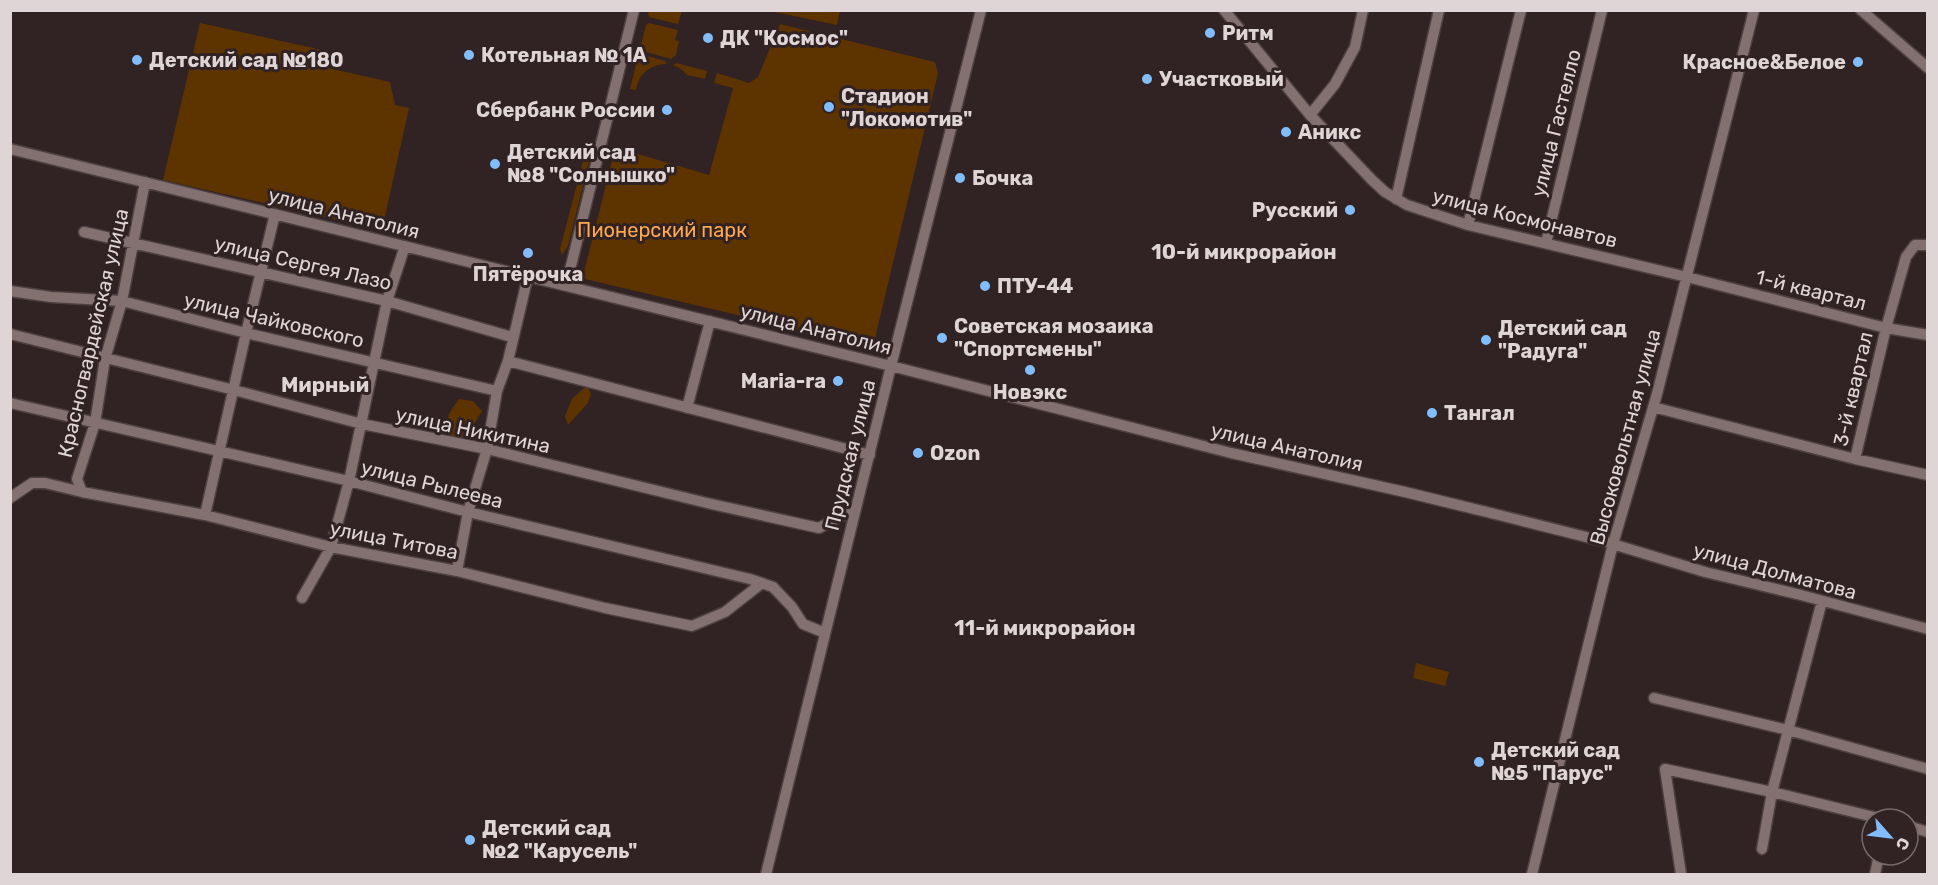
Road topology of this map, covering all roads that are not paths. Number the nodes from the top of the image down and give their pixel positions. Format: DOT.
graph roads {
  1 [pos="634,10"];
  2 [pos="981,10"];
  3 [pos="1224,10"];
  4 [pos="1363,10"];
  5 [pos="1439,10"];
  6 [pos="1521,10"];
  7 [pos="1602,10"];
  8 [pos="1754,10"];
  9 [pos="1861,10"];
  10 [pos="1928,68"];
  11 [pos="1310,115"];
  12 [pos="10,148"];
  13 [pos="145,182"];
  14 [pos="1396,200"];
  15 [pos="275,214"];
  16 [pos="1468,225"];
  17 [pos="84,232"];
  18 [pos="134,242"];
  19 [pos="1546,243"];
  20 [pos="1928,245"];
  21 [pos="405,246"];
  22 [pos="261,272"];
  23 [pos="528,276"];
  24 [pos="1687,277"];
  25 [pos="566,285"];
  26 [pos="10,291"];
  27 [pos="122,301"];
  28 [pos="387,301"];
  29 [pos="710,321"];
  30 [pos="1886,327"];
  31 [pos="246,333"];
  32 [pos="10,334"];
  33 [pos="1928,334"];
  34 [pos="512,337"];
  35 [pos="105,358"];
  36 [pos="374,361"];
  37 [pos="508,361"];
  38 [pos="891,366"];
  39 [pos="234,390"];
  40 [pos="497,391"];
  41 [pos="10,403"];
  42 [pos="1653,407"];
  43 [pos="687,408"];
  44 [pos="95,423"];
  45 [pos="362,424"];
  46 [pos="487,449"];
  47 [pos="219,451"];
  48 [pos="870,455"];
  49 [pos="1855,459"];
  50 [pos="1928,475"];
  51 [pos="349,482"];
  52 [pos="82,492"];
  53 [pos="10,498"];
  54 [pos="856,508"];
  55 [pos="468,512"];
  56 [pos="205,515"];
  57 [pos="1613,544"];
  58 [pos="332,547"];
  59 [pos="457,571"];
  60 [pos="762,583"];
  61 [pos="302,598"];
  62 [pos="1822,601"];
  63 [pos="1928,630"];
  64 [pos="825,633"];
  65 [pos="1654,698"];
  66 [pos="1788,730"];
  67 [pos="1928,769"];
  68 [pos="1772,792"];
  69 [pos="1860,814"];
  70 [pos="1762,849"];
  71 [pos="766,874"];
  72 [pos="1532,874"];
  73 [pos="1682,874"];
  1 -- 25 [label="street"];
  2 -- 38 [label="street, Прудская улица"];
  3 -- 11 [label="street, улица Космонавтов"];
  4 -- 11 [label="street"];
  5 -- 14 [label="street"];
  6 -- 16 [label="street"];
  7 -- 19 [label="street, улица Гастелло"];
  8 -- 24 [label="street, Высоковольтная улица"];
  9 -- 10 [label="street"];
  11 -- 14 [label="street, улица Космонавтов"];
  12 -- 13 [label="street, улица Анатолия"];
  13 -- 15 [label="street, улица Анатолия"];
  13 -- 18 [label="street, Красногвардейская улица"];
  14 -- 16 [label="street, улица Космонавтов"];
  15 -- 21 [label="street, улица Анатолия"];
  15 -- 22 [label="street"];
  16 -- 19 [label="street, улица Космонавтов"];
  17 -- 18 [label="street, улица Сергея Лазо"];
  18 -- 22 [label="street, улица Сергея Лазо"];
  18 -- 27 [label="street, Красногвардейская улица"];
  19 -- 24 [label="street, улица Космонавтов"];
  20 -- 30 [label="street, 3-й квартал"];
  21 -- 23 [label="street, улица Анатолия"];
  21 -- 28 [label="street"];
  22 -- 28 [label="street, улица Сергея Лазо"];
  22 -- 31 [label="street"];
  23 -- 25 [label="street, улица Анатолия"];
  23 -- 34 [label="street"];
  24 -- 30 [label="street, 1-й квартал"];
  24 -- 42 [label="street, Высоковольтная улица"];
  25 -- 29 [label="street, улица Анатолия"];
  26 -- 27 [label="street, улица Чайковского"];
  27 -- 31 [label="street, улица Чайковского"];
  27 -- 35 [label="street, Красногвардейская улица"];
  28 -- 34 [label="street, улица Сергея Лазо"];
  28 -- 36 [label="street"];
  29 -- 38 [label="street, улица Анатолия"];
  29 -- 43 [label="street"];
  30 -- 33 [label="street, 1-й квартал"];
  30 -- 49 [label="street, 3-й квартал"];
  31 -- 36 [label="street, улица Чайковского"];
  31 -- 39 [label="street"];
  32 -- 35 [label="street, улица Никитина"];
  34 -- 37 [label="street"];
  35 -- 39 [label="street, улица Никитина"];
  35 -- 44 [label="street, Красногвардейская улица"];
  36 -- 40 [label="street, улица Чайковского"];
  36 -- 45 [label="street"];
  37 -- 40 [label="street"];
  37 -- 43 [label="street"];
  38 -- 48 [label="street, Прудская улица"];
  38 -- 57 [label="street, улица Анатолия"];
  39 -- 45 [label="street, улица Никитина"];
  39 -- 47 [label="street"];
  40 -- 46 [label="street"];
  41 -- 44 [label="street, улица Рылеева"];
  42 -- 49 [label="street, 3-й квартал"];
  42 -- 57 [label="street, Высоковольтная улица"];
  43 -- 48 [label="street"];
  44 -- 47 [label="street, улица Рылеева"];
  44 -- 52 [label="street, Красногвардейская улица"];
  45 -- 46 [label="street, улица Никитина"];
  45 -- 51 [label="street"];
  46 -- 54 [label="street, улица Никитина"];
  46 -- 55 [label="street"];
  47 -- 51 [label="street, улица Рылеева"];
  47 -- 56 [label="street"];
  48 -- 54 [label="street, Прудская улица"];
  49 -- 50 [label="street"];
  51 -- 55 [label="street, улица Рылеева"];
  51 -- 58 [label="street"];
  52 -- 53 [label="street, улица Титова"];
  52 -- 56 [label="street, улица Титова"];
  54 -- 64 [label="street, Прудская улица"];
  55 -- 59 [label="street"];
  55 -- 60 [label="street, улица Рылеева"];
  56 -- 58 [label="street, улица Титова"];
  57 -- 62 [label="street, улица Долматова"];
  57 -- 72 [label="street, Высоковольтная улица"];
  58 -- 59 [label="street, улица Титова"];
  58 -- 61 [label="street"];
  59 -- 60 [label="street, улица Титова"];
  60 -- 64 [label="street, улица Рылеева"];
  62 -- 63 [label="street, улица Долматова"];
  62 -- 66 [label="street"];
  64 -- 71 [label="street, Прудская улица"];
  65 -- 66 [label="street"];
  66 -- 67 [label="street"];
  66 -- 68 [label="street"];
  68 -- 69 [label="street"];
  68 -- 70 [label="street"];
  68 -- 73 [label="street"];
}
